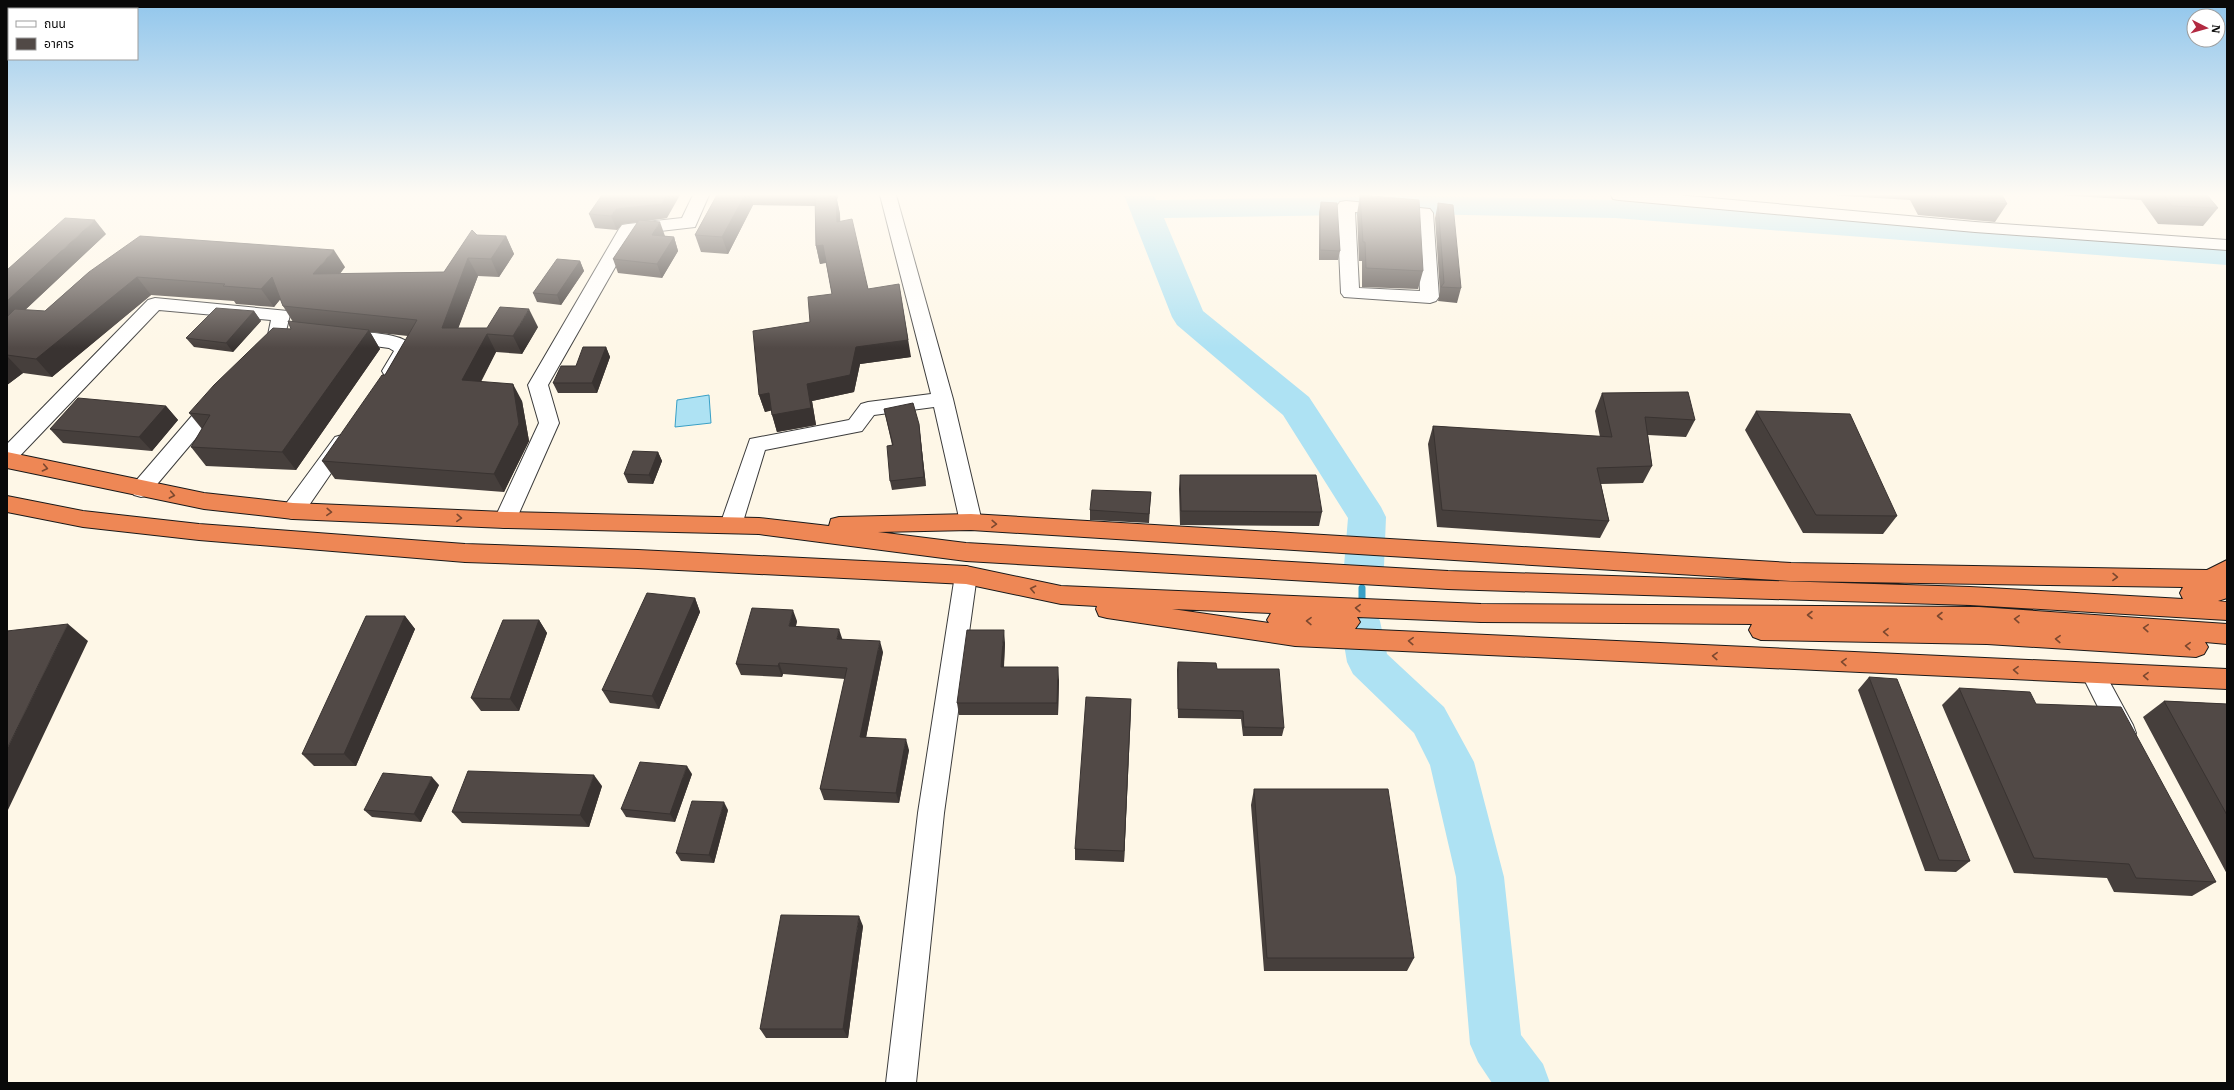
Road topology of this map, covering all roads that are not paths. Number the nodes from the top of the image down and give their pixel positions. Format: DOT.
graph roads {
  1 [pos="618,246"];
  2 [pos="901,246"];
  3 [pos="1348,246"];
  4 [pos="1426,246"];
  5 [pos="299,332"];
  6 [pos="277,335"];
  7 [pos="330,335"];
  8 [pos="262,348"];
  9 [pos="382,385"];
  10 [pos="227,389"];
  11 [pos="942,399"];
  12 [pos="351,429"];
  13 [pos="7,456"];
  14 [pos="7,460"];
  15 [pos="141,490"];
  16 [pos="7,504"];
  17 [pos="293,511"];
  18 [pos="505,520"];
  19 [pos="971,522"];
  20 [pos="731,525"];
  21 [pos="760,526"];
  22 [pos="2227,568"];
  23 [pos="966,575"];
  24 [pos="2227,589"];
  25 [pos="1071,595"];
  26 [pos="1975,606"];
  27 [pos="2227,611"];
  28 [pos="2227,634"];
  29 [pos="2227,649"];
  30 [pos="2093,673"];
  31 [pos="2227,679"];
  32 [pos="2136,756"];
  33 [pos="901,1083"];
  1 -- 18 [label="street"];
  2 -- 11 [label="street"];
  3 -- 4 [label="street"];
  5 -- 6 [label="street"];
  6 -- 8 [label="street"];
  6 -- 13 [label="street"];
  7 -- 9 [label="street"];
  10 -- 15 [label="street"];
  11 -- 19 [label="street"];
  11 -- 20 [label="street"];
  12 -- 17 [label="street"];
  14 -- 15 [label="highway, one-way"];
  15 -- 17 [label="highway, one-way"];
  16 -- 23 [label="highway"];
  17 -- 18 [label="highway, one-way"];
  18 -- 20 [label="highway"];
  19 -- 21 [label="highway"];
  19 -- 22 [label="highway, one-way"];
  20 -- 21 [label="highway"];
  21 -- 24 [label="highway"];
  21 -- 26 [label="highway"];
  25 -- 23 [label="highway, one-way"];
  23 -- 33 [label="street"];
  26 -- 25 [label="highway, one-way"];
  29 -- 25 [label="highway, one-way"];
  30 -- 25 [label="highway, one-way"];
  26 -- 27 [label="highway"];
  28 -- 26 [label="highway, one-way"];
  31 -- 30 [label="highway, one-way"];
  30 -- 32 [label="street"];
}
